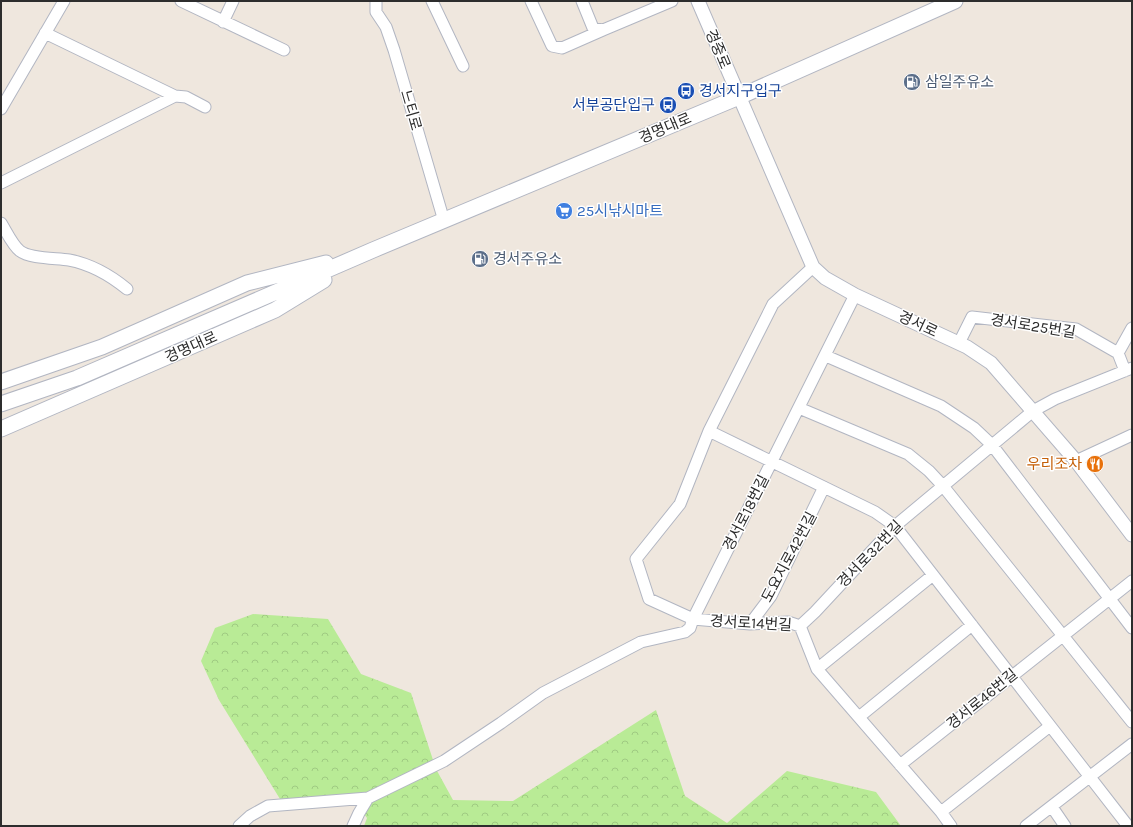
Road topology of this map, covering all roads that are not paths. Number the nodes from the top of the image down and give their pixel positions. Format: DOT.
graph roads {
  1 [pos="64,1"];
  2 [pos="181,1"];
  3 [pos="233,1"];
  4 [pos="367,1"];
  5 [pos="432,1"];
  6 [pos="531,1"];
  7 [pos="582,1"];
  8 [pos="672,1"];
  9 [pos="698,1"];
  10 [pos="955,1"];
  11 [pos="376,6"];
  12 [pos="223,22"];
  13 [pos="603,30"];
  14 [pos="45,34"];
  15 [pos="284,50"];
  16 [pos="463,66"];
  17 [pos="175,96"];
  18 [pos="739,97"];
  19 [pos="205,107"];
  20 [pos="1,109"];
  21 [pos="1,183"];
  22 [pos="444,221"];
  23 [pos="1,223"];
  24 [pos="373,250"];
  25 [pos="813,267"];
  26 [pos="127,289"];
  27 [pos="855,295"];
  28 [pos="1132,328"];
  29 [pos="959,343"];
  30 [pos="1118,353"];
  31 [pos="826,356"];
  32 [pos="1128,369"];
  33 [pos="1,382"];
  34 [pos="1,404"];
  35 [pos="799,408"];
  36 [pos="1033,411"];
  37 [pos="1,429"];
  38 [pos="709,431"];
  39 [pos="1132,436"];
  40 [pos="992,445"];
  41 [pos="1076,461"];
  42 [pos="772,462"];
  43 [pos="943,486"];
  44 [pos="824,487"];
  45 [pos="895,526"];
  46 [pos="1132,535"];
  47 [pos="933,576"];
  48 [pos="1132,581"];
  49 [pos="1109,600"];
  50 [pos="693,619"];
  51 [pos="750,624"];
  52 [pos="972,625"];
  53 [pos="800,626"];
  54 [pos="1132,628"];
  55 [pos="1063,634"];
  56 [pos="816,669"];
  57 [pos="1011,676"];
  58 [pos="859,717"];
  59 [pos="1132,722"];
  60 [pos="1050,726"];
  61 [pos="1132,744"];
  62 [pos="900,765"];
  63 [pos="1090,777"];
  64 [pos="368,798"];
  65 [pos="1052,807"];
  66 [pos="941,812"];
  67 [pos="239,826"];
  68 [pos="353,826"];
  69 [pos="951,826"];
  70 [pos="1026,826"];
  71 [pos="1065,826"];
  72 [pos="1128,826"];
  1 -- 14 [label="street"];
  2 -- 12 [label="street"];
  3 -- 12 [label="street"];
  4 -- 11 [label="street, 느티로"];
  5 -- 16 [label="street"];
  6 -- 13 [label="street"];
  7 -- 13 [label="street"];
  8 -- 13 [label="street"];
  9 -- 18 [label="street, 경중로"];
  10 -- 18 [label="main road, 경명대로"];
  11 -- 22 [label="street, 느티로"];
  12 -- 15 [label="street"];
  14 -- 17 [label="street"];
  14 -- 20 [label="street"];
  17 -- 19 [label="street"];
  17 -- 21 [label="street"];
  18 -- 22 [label="main road, 경명대로"];
  18 -- 25 [label="street, 경서로"];
  22 -- 24 [label="main road, 경명대로"];
  23 -- 26 [label="street"];
  24 -- 33 [label="main road, 경명대로"];
  24 -- 34 [label="main road, 경명대로"];
  24 -- 37 [label="main road, 경명대로"];
  25 -- 27 [label="street, 경서로"];
  25 -- 38 [label="street, 경서로14번길"];
  27 -- 29 [label="street, 경서로"];
  27 -- 31 [label="street, 경서로18번길"];
  28 -- 30 [label="street"];
  29 -- 30 [label="street, 경서로25번길"];
  29 -- 36 [label="street, 경서로"];
  30 -- 32 [label="street"];
  31 -- 35 [label="street, 경서로18번길"];
  31 -- 40 [label="street"];
  32 -- 36 [label="street, 경서로32번길"];
  35 -- 42 [label="street, 경서로18번길"];
  35 -- 43 [label="street"];
  36 -- 40 [label="street, 경서로32번길"];
  36 -- 41 [label="street, 경서로"];
  38 -- 42 [label="street"];
  38 -- 50 [label="street, 경서로14번길"];
  39 -- 41 [label="street"];
  40 -- 43 [label="street, 경서로32번길"];
  40 -- 49 [label="street"];
  41 -- 46 [label="street, 경서로"];
  42 -- 44 [label="street"];
  42 -- 50 [label="street, 경서로18번길"];
  43 -- 45 [label="street, 경서로32번길"];
  43 -- 55 [label="street"];
  44 -- 45 [label="street"];
  44 -- 51 [label="street, 도요지로42번길"];
  45 -- 47 [label="street"];
  45 -- 53 [label="street, 경서로32번길"];
  47 -- 52 [label="street"];
  47 -- 56 [label="street"];
  48 -- 49 [label="street, 경서로46번길"];
  49 -- 54 [label="street"];
  49 -- 55 [label="street, 경서로46번길"];
  50 -- 51 [label="street, 경서로14번길"];
  50 -- 64 [label="street, 경서로18번길"];
  51 -- 53 [label="street, 경서로14번길"];
  52 -- 57 [label="street"];
  52 -- 58 [label="street"];
  53 -- 56 [label="street, 경서로14번길"];
  55 -- 57 [label="street, 경서로46번길"];
  55 -- 59 [label="street"];
  56 -- 58 [label="street, 경서로14번길"];
  57 -- 60 [label="street"];
  57 -- 62 [label="street, 경서로46번길"];
  58 -- 62 [label="street, 경서로14번길"];
  60 -- 63 [label="street"];
  60 -- 66 [label="street"];
  61 -- 63 [label="street"];
  62 -- 66 [label="street, 경서로14번길"];
  63 -- 65 [label="street"];
  63 -- 72 [label="street"];
  64 -- 67 [label="street"];
  64 -- 68 [label="street"];
  65 -- 70 [label="street"];
  65 -- 71 [label="street"];
  66 -- 69 [label="street, 경서로14번길"];
}
